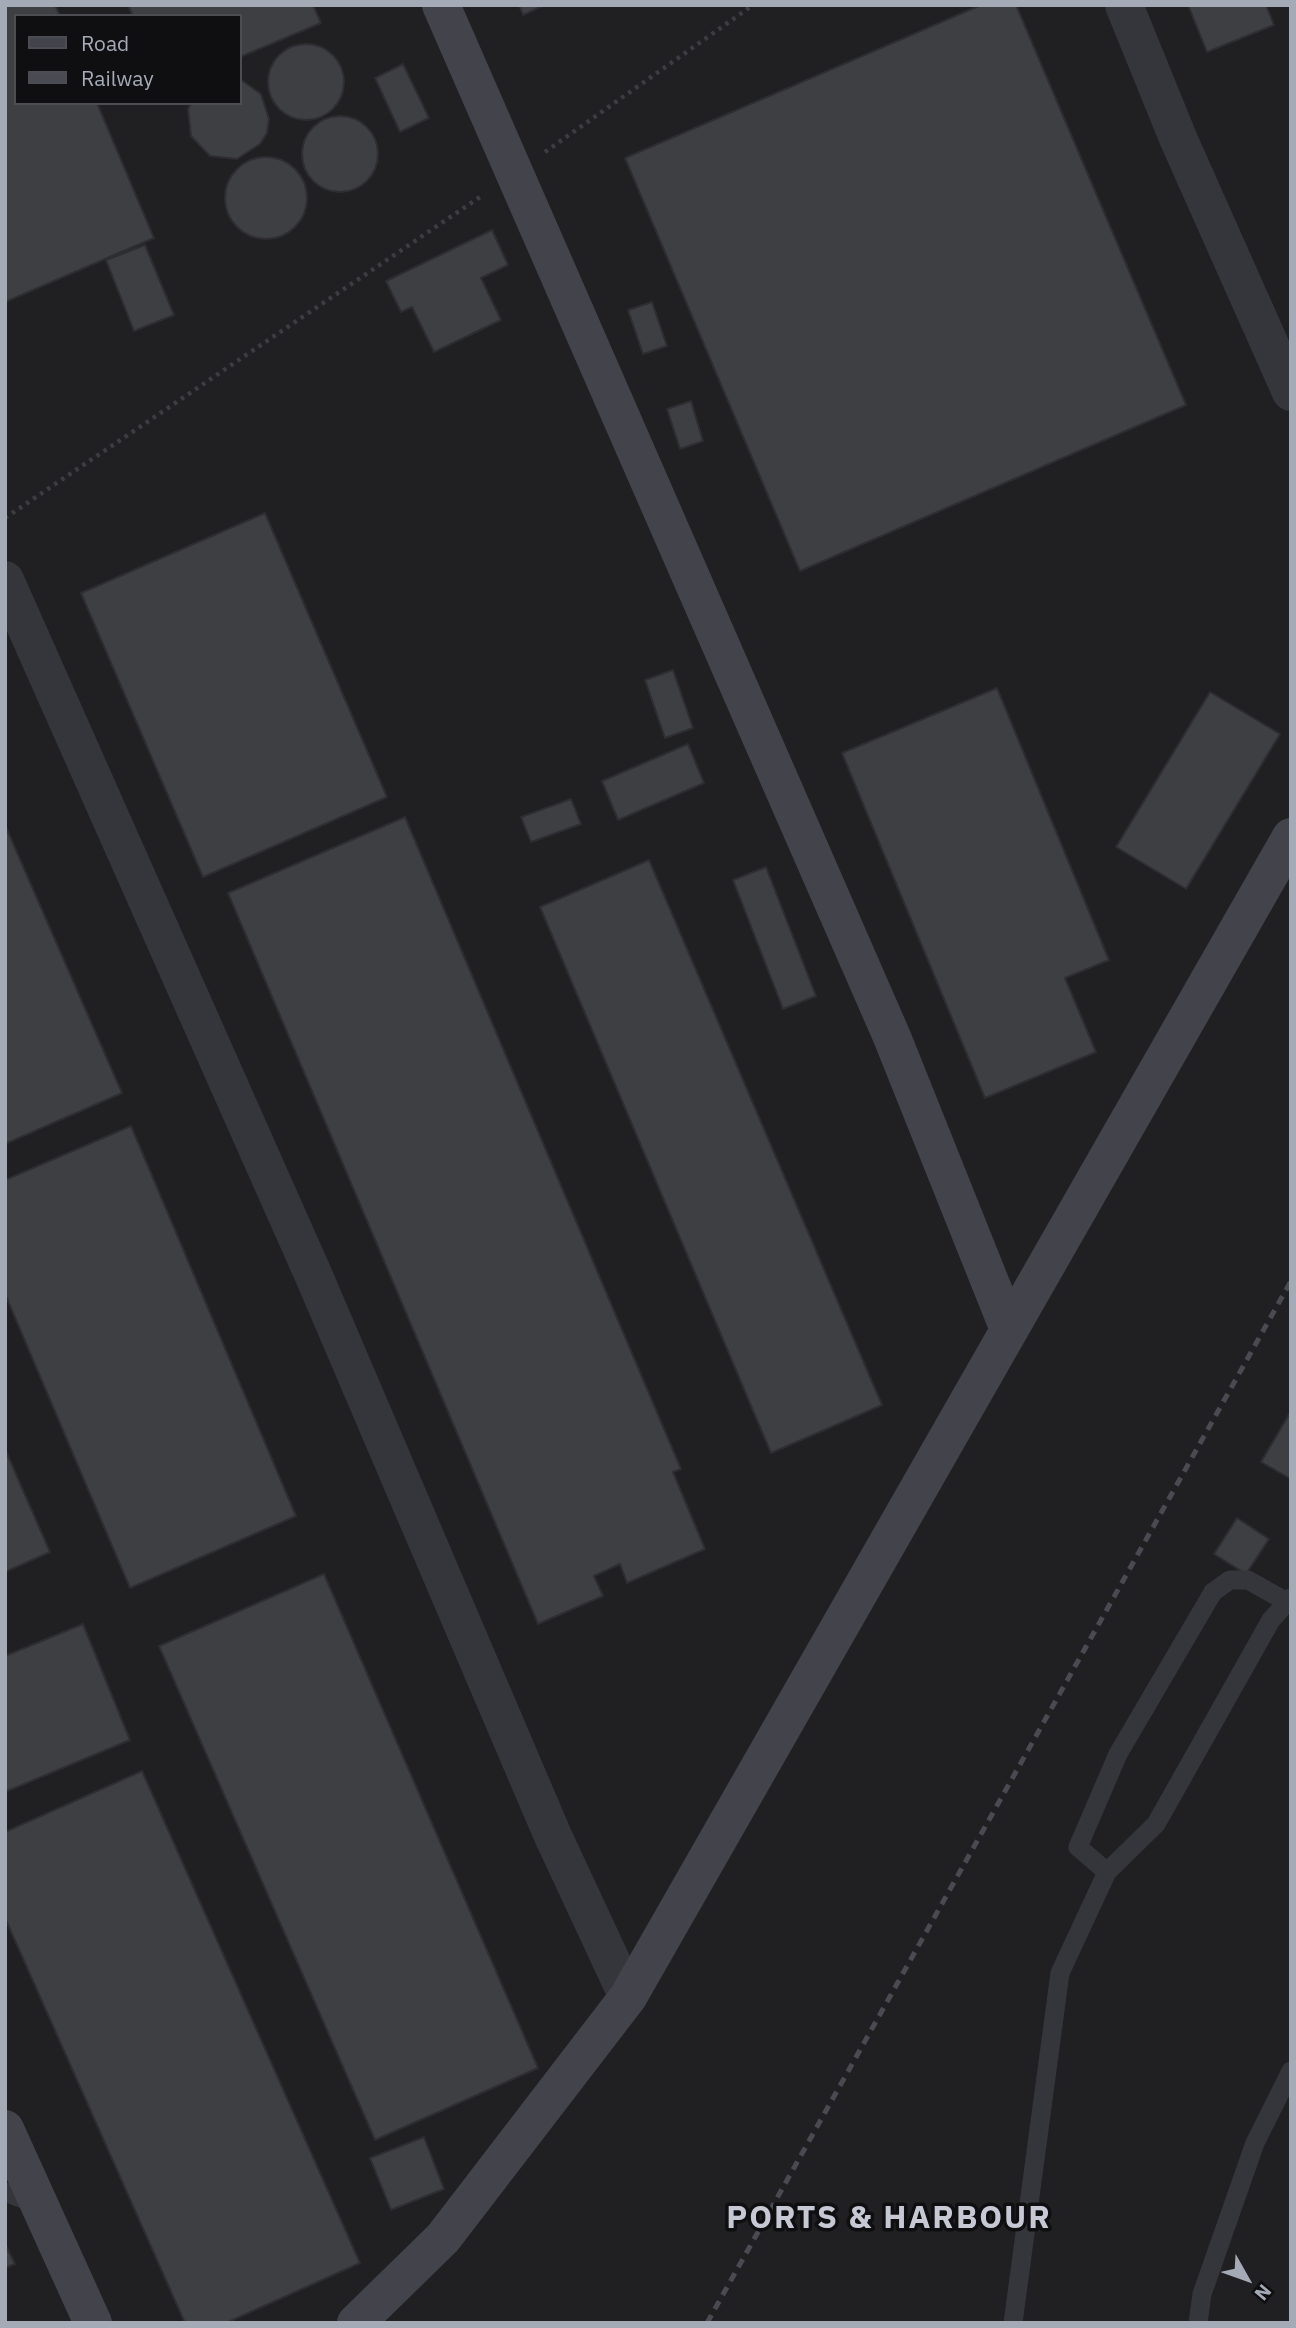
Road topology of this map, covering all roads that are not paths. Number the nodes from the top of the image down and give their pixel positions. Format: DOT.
graph roads {
  1 [pos="441,5"];
  2 [pos="1124,5"];
  3 [pos="1291,392"];
  4 [pos="5,580"];
  5 [pos="1291,837"];
  6 [pos="1008,1327"];
  7 [pos="1289,1600"];
  8 [pos="1107,1872"];
  9 [pos="628,1997"];
  10 [pos="1291,2071"];
  11 [pos="5,2129"];
  12 [pos="22,2198"];
  13 [pos="93,2323"];
  14 [pos="356,2323"];
  15 [pos="1013,2323"];
  16 [pos="1198,2323"];
  1 -- 6 [label="main road"];
  2 -- 3 [label="street"];
  4 -- 9 [label="street"];
  5 -- 6 [label="main road"];
  6 -- 9 [label="main road"];
  7 -- 8 [label="lane"];
  7 -- 8 [label="lane"];
  8 -- 15 [label="lane"];
  9 -- 14 [label="main road"];
  10 -- 16 [label="lane"];
  11 -- 12 [label="main road"];
  12 -- 13 [label="main road"];
}
